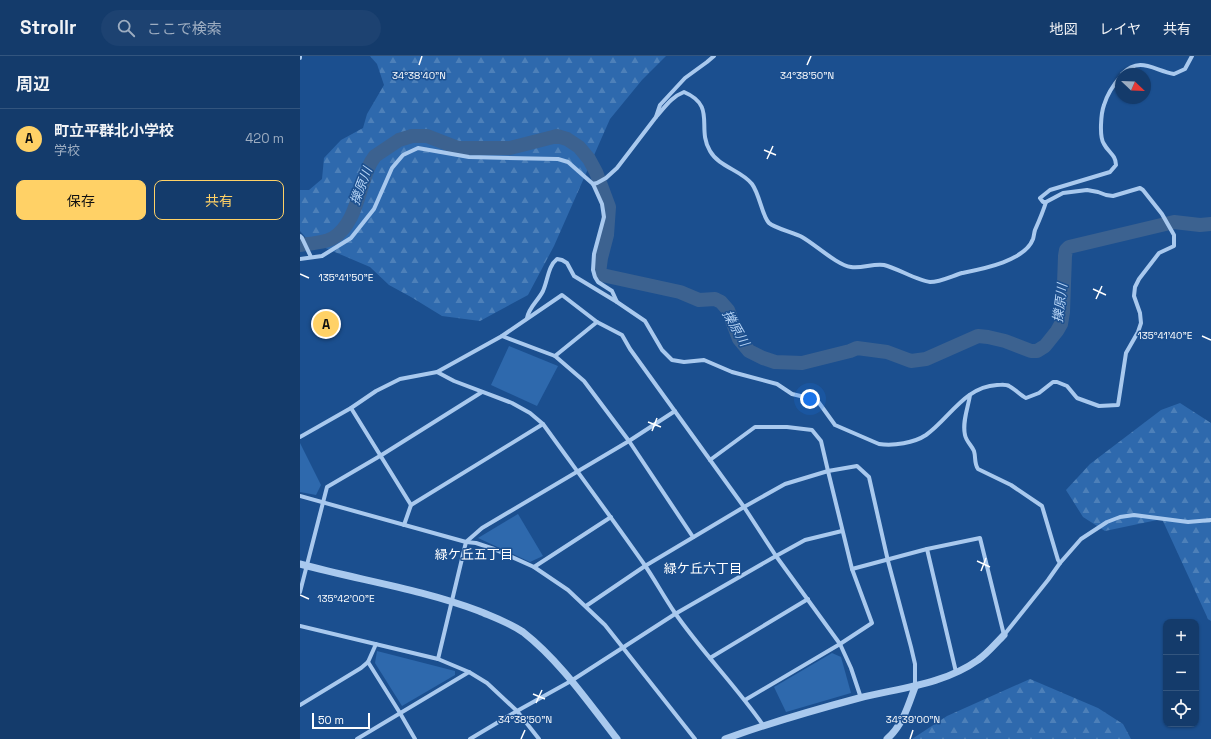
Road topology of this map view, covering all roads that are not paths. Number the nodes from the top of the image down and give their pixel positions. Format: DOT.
graph roads {
  1 [pos="714,56"];
  2 [pos="1192,56"];
  3 [pos="1128,68"];
  4 [pos="1115,83"];
  5 [pos="656,117"];
  6 [pos="595,183"];
  7 [pos="1046,202"];
  8 [pos="300,236"];
  9 [pos="311,257"];
  10 [pos="300,259"];
  11 [pos="617,302"];
  12 [pos="527,318"];
  13 [pos="598,322"];
  14 [pos="502,336"];
  15 [pos="555,356"];
  16 [pos="437,372"];
  17 [pos="482,392"];
  18 [pos="970,395"];
  19 [pos="351,408"];
  20 [pos="675,411"];
  21 [pos="543,424"];
  22 [pos="300,437"];
  23 [pos="629,442"];
  24 [pos="380,456"];
  25 [pos="710,460"];
  26 [pos="828,471"];
  27 [pos="577,472"];
  28 [pos="300,496"];
  29 [pos="324,503"];
  30 [pos="411,505"];
  31 [pos="744,507"];
  32 [pos="611,517"];
  33 [pos="1211,520"];
  34 [pos="404,525"];
  35 [pos="842,531"];
  36 [pos="693,537"];
  37 [pos="466,542"];
  38 [pos="927,549"];
  39 [pos="776,556"];
  40 [pos="888,560"];
  41 [pos="1060,563"];
  42 [pos="304,565"];
  43 [pos="645,566"];
  44 [pos="534,567"];
  45 [pos="852,569"];
  46 [pos="300,592"];
  47 [pos="808,599"];
  48 [pos="452,601"];
  49 [pos="586,606"];
  50 [pos="675,614"];
  51 [pos="300,626"];
  52 [pos="1004,635"];
  53 [pos="376,644"];
  54 [pos="840,644"];
  55 [pos="622,648"];
  56 [pos="710,658"];
  57 [pos="438,659"];
  58 [pos="368,662"];
  59 [pos="469,672"];
  60 [pos="956,673"];
  61 [pos="571,681"];
  62 [pos="915,687"];
  63 [pos="861,698"];
  64 [pos="745,700"];
  65 [pos="300,704"];
  66 [pos="517,711"];
  67 [pos="400,713"];
  68 [pos="763,725"];
  69 [pos="357,739"];
  70 [pos="415,739"];
  71 [pos="470,739"];
  72 [pos="539,739"];
  73 [pos="617,739"];
  74 [pos="695,739"];
  75 [pos="725,739"];
  76 [pos="887,739"];
  1 -- 5 [label="street"];
  2 -- 3 [label="street"];
  4 -- 7 [label="street"];
  5 -- 6 [label="street"];
  5 -- 7 [label="street"];
  6 -- 9 [label="street"];
  6 -- 11 [label="street"];
  7 -- 18 [label="street"];
  8 -- 9 [label="street"];
  9 -- 10 [label="street"];
  11 -- 12 [label="street"];
  11 -- 18 [label="street"];
  12 -- 13 [label="street"];
  12 -- 14 [label="street"];
  13 -- 15 [label="street"];
  13 -- 20 [label="street"];
  14 -- 15 [label="street"];
  14 -- 16 [label="street"];
  15 -- 23 [label="street"];
  16 -- 17 [label="street"];
  16 -- 19 [label="street"];
  17 -- 21 [label="street"];
  17 -- 24 [label="street"];
  18 -- 41 [label="street"];
  19 -- 22 [label="street"];
  19 -- 24 [label="street"];
  20 -- 23 [label="street"];
  20 -- 25 [label="street"];
  21 -- 27 [label="street"];
  21 -- 30 [label="street"];
  23 -- 27 [label="street"];
  23 -- 36 [label="street"];
  24 -- 29 [label="street"];
  24 -- 30 [label="street"];
  25 -- 26 [label="street"];
  25 -- 31 [label="street"];
  26 -- 31 [label="street"];
  26 -- 35 [label="street"];
  26 -- 40 [label="street"];
  27 -- 32 [label="street"];
  27 -- 37 [label="street"];
  28 -- 29 [label="street"];
  29 -- 34 [label="street"];
  29 -- 42 [label="street"];
  30 -- 34 [label="street"];
  31 -- 36 [label="street"];
  31 -- 39 [label="street"];
  32 -- 43 [label="street"];
  32 -- 44 [label="street"];
  33 -- 41 [label="street"];
  34 -- 37 [label="street"];
  35 -- 39 [label="street"];
  35 -- 45 [label="street"];
  36 -- 43 [label="street"];
  37 -- 44 [label="street"];
  37 -- 48 [label="street"];
  38 -- 40 [label="street"];
  38 -- 52 [label="street"];
  38 -- 60 [label="street"];
  39 -- 47 [label="street"];
  39 -- 50 [label="street"];
  40 -- 45 [label="street"];
  40 -- 62 [label="street"];
  41 -- 52 [label="street"];
  42 -- 46 [label="street"];
  42 -- 48 [label="street"];
  43 -- 49 [label="street"];
  43 -- 50 [label="street"];
  44 -- 49 [label="street"];
  45 -- 54 [label="street"];
  47 -- 54 [label="street"];
  47 -- 56 [label="street"];
  48 -- 57 [label="street"];
  48 -- 61 [label="street"];
  49 -- 55 [label="street"];
  50 -- 55 [label="street"];
  50 -- 56 [label="street"];
  51 -- 53 [label="street"];
  52 -- 60 [label="street"];
  53 -- 57 [label="street"];
  53 -- 58 [label="street"];
  54 -- 63 [label="street"];
  54 -- 64 [label="street"];
  55 -- 61 [label="street"];
  55 -- 74 [label="street"];
  56 -- 64 [label="street"];
  57 -- 59 [label="street"];
  58 -- 65 [label="street"];
  58 -- 67 [label="street"];
  59 -- 66 [label="street"];
  59 -- 67 [label="street"];
  60 -- 62 [label="street"];
  61 -- 66 [label="street"];
  61 -- 73 [label="street"];
  62 -- 63 [label="street"];
  62 -- 76 [label="street"];
  63 -- 68 [label="street"];
  64 -- 68 [label="street"];
  66 -- 71 [label="street"];
  66 -- 72 [label="street"];
  67 -- 69 [label="street"];
  67 -- 70 [label="street"];
  68 -- 75 [label="street"];
}
